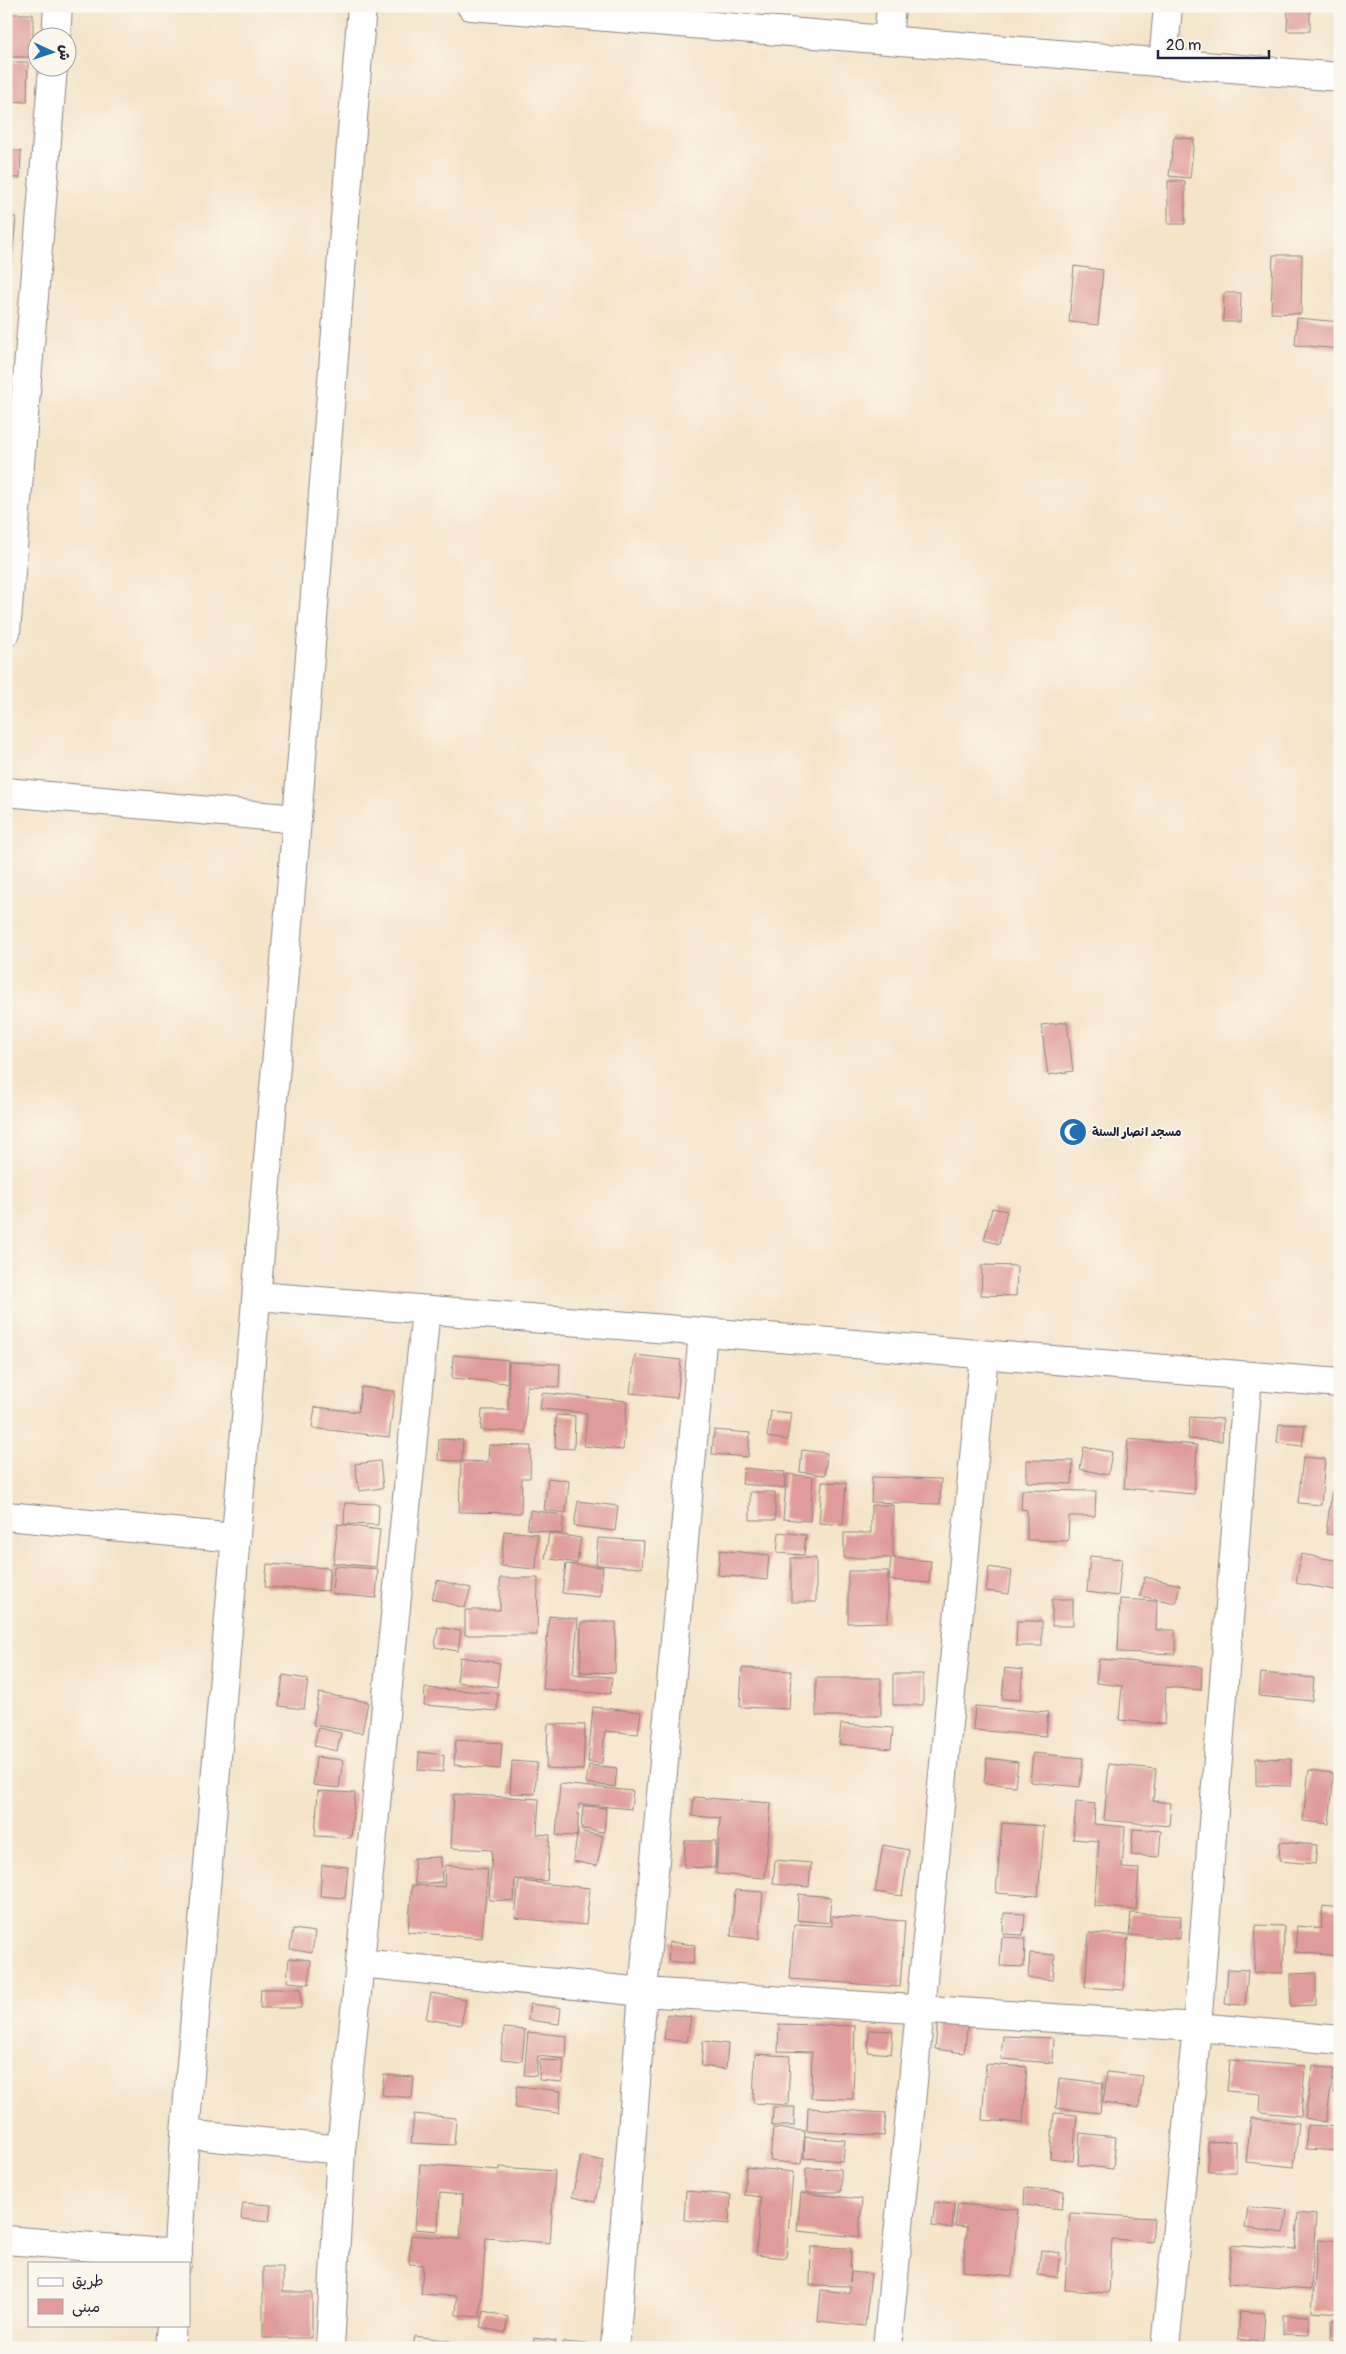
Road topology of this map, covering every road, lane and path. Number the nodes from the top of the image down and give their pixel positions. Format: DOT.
graph roads {
  1 [pos="58,6"];
  2 [pos="362,6"];
  3 [pos="471,6"];
  4 [pos="891,6"];
  5 [pos="1168,6"];
  6 [pos="619,12"];
  7 [pos="57,28"];
  8 [pos="888,40"];
  9 [pos="1163,63"];
  10 [pos="1340,77"];
  11 [pos="52,78"];
  12 [pos="6,632"];
  13 [pos="6,792"];
  14 [pos="297,819"];
  15 [pos="257,1296"];
  16 [pos="426,1310"];
  17 [pos="703,1332"];
  18 [pos="984,1355"];
  19 [pos="1248,1376"];
  20 [pos="1340,1383"];
  21 [pos="6,1516"];
  22 [pos="235,1538"];
  23 [pos="360,1963"];
  24 [pos="643,1992"];
  25 [pos="919,2011"];
  26 [pos="1197,2027"];
  27 [pos="1340,2040"];
  28 [pos="185,2134"];
  29 [pos="341,2150"];
  30 [pos="6,2240"];
  31 [pos="177,2258"];
  32 [pos="172,2326"];
  33 [pos="170,2348"];
  34 [pos="330,2348"];
  35 [pos="615,2348"];
  36 [pos="887,2348"];
  37 [pos="1165,2348"];
  1 -- 7 [label="street"];
  2 -- 14 [label="street"];
  3 -- 6 [label="street"];
  4 -- 8 [label="street"];
  5 -- 9 [label="street"];
  6 -- 8 [label="street"];
  8 -- 9 [label="street"];
  9 -- 10 [label="street"];
  11 -- 12 [label="street"];
  13 -- 14 [label="street"];
  14 -- 15 [label="street"];
  15 -- 16 [label="street"];
  15 -- 22 [label="street"];
  16 -- 17 [label="street"];
  16 -- 23 [label="street"];
  17 -- 18 [label="street"];
  17 -- 24 [label="street"];
  18 -- 19 [label="street"];
  18 -- 25 [label="street"];
  19 -- 20 [label="street"];
  19 -- 26 [label="street"];
  21 -- 22 [label="street"];
  22 -- 28 [label="street"];
  23 -- 24 [label="street"];
  23 -- 29 [label="street"];
  24 -- 25 [label="street"];
  24 -- 35 [label="street"];
  25 -- 26 [label="street"];
  25 -- 36 [label="street"];
  26 -- 27 [label="street"];
  26 -- 37 [label="street"];
  28 -- 29 [label="street"];
  28 -- 31 [label="street"];
  29 -- 34 [label="street"];
  30 -- 31 [label="street"];
  32 -- 33 [label="street"];
}
